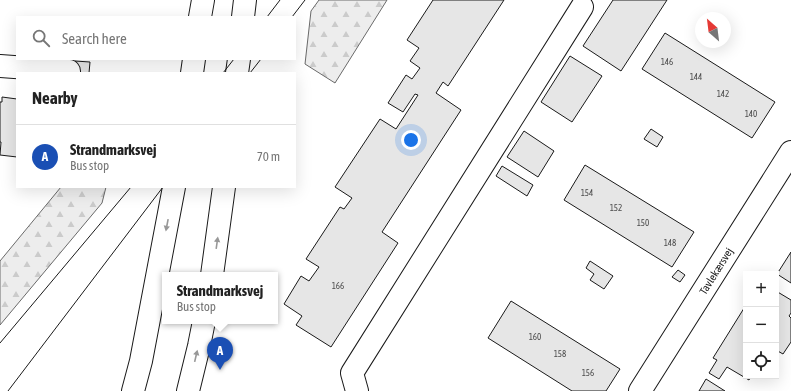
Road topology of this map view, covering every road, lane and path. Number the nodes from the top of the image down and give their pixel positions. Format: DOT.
graph roads {
  1 [pos="203,0"];
  2 [pos="245,0"];
  3 [pos="582,7"];
  4 [pos="200,16"];
  5 [pos="243,16"];
  6 [pos="194,60"];
  7 [pos="239,60"];
  8 [pos="0,66"];
  9 [pos="69,72"];
  10 [pos="192,72"];
  11 [pos="237,72"];
  12 [pos="791,152"];
  13 [pos="174,188"];
  14 [pos="224,188"];
  15 [pos="212,272"];
  16 [pos="203,324"];
  17 [pos="133,391"];
  18 [pos="188,391"];
  19 [pos="357,391"];
  20 [pos="640,391"];
  1 -- 4 [label="main road"];
  2 -- 5 [label="main road"];
  3 -- 19 [label="main road"];
  6 -- 10 [label="main road"];
  7 -- 11 [label="main road"];
  8 -- 9 [label="main road"];
  12 -- 20 [label="main road, Tavlekærsvej"];
  13 -- 17 [label="main road, one-way"];
  15 -- 14 [label="main road, one-way"];
  18 -- 16 [label="main road, one-way"];
}
